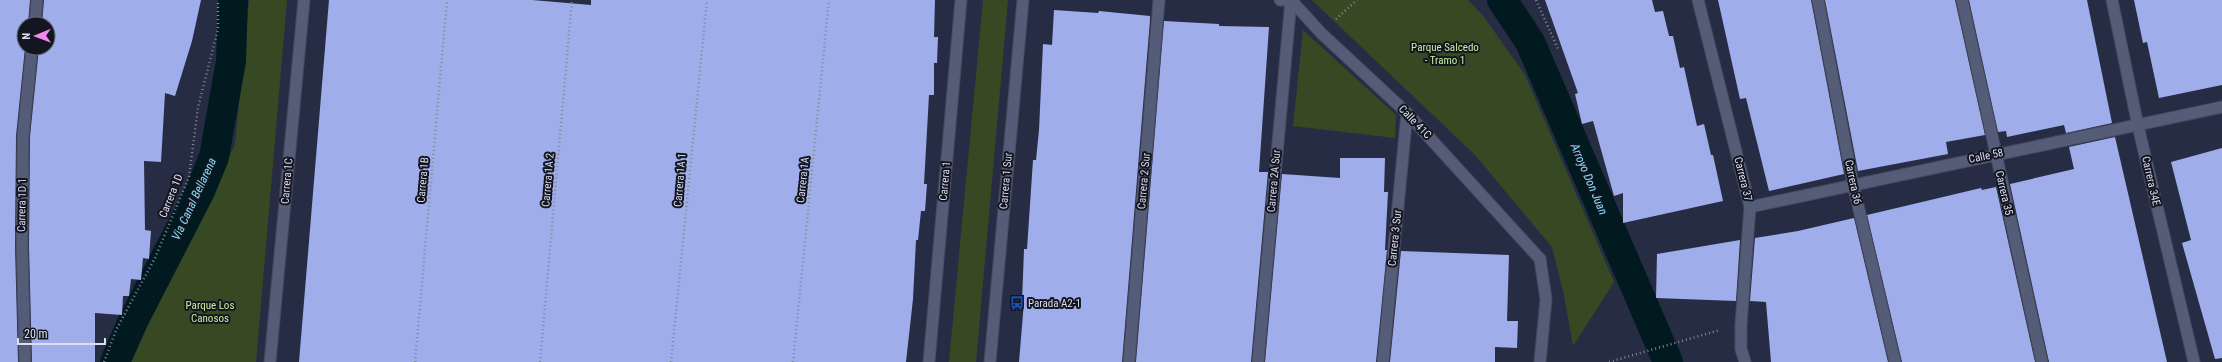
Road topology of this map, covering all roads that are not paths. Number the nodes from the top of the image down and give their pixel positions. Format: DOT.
graph roads {
  1 [pos="37,0"];
  2 [pos="304,0"];
  3 [pos="961,0"];
  4 [pos="1023,0"];
  5 [pos="1158,0"];
  6 [pos="1280,0"];
  7 [pos="1291,0"];
  8 [pos="1698,0"];
  9 [pos="1818,0"];
  10 [pos="1962,0"];
  11 [pos="2112,0"];
  12 [pos="35,16"];
  13 [pos="31,56"];
  14 [pos="2222,107"];
  15 [pos="1408,113"];
  16 [pos="2138,126"];
  17 [pos="1996,153"];
  18 [pos="1853,184"];
  19 [pos="1750,207"];
  20 [pos="25,362"];
  21 [pos="270,362"];
  22 [pos="930,362"];
  23 [pos="990,362"];
  24 [pos="1129,362"];
  25 [pos="1258,362"];
  26 [pos="1384,362"];
  27 [pos="1540,362"];
  28 [pos="1745,362"];
  29 [pos="1895,362"];
  30 [pos="2042,362"];
  31 [pos="2194,362"];
  1 -- 12 [label="street"];
  2 -- 21 [label="street, Carrera 1C"];
  3 -- 22 [label="street, Carrera 1"];
  4 -- 23 [label="street, Carrera 1 Sur"];
  5 -- 24 [label="street, Carrera 2 Sur"];
  6 -- 7 [label="street"];
  7 -- 15 [label="street, Calle 41C"];
  7 -- 25 [label="street, Carrera 2A Sur"];
  8 -- 19 [label="street, Carrera 37"];
  9 -- 18 [label="street, Carrera 36"];
  10 -- 17 [label="street, Carrera 35"];
  11 -- 16 [label="street, Carrera 34E"];
  13 -- 20 [label="street, Carrera 1D 1"];
  14 -- 16 [label="street, Calle 58"];
  15 -- 26 [label="street, Carrera 3 Sur"];
  15 -- 27 [label="street, Calle 41C"];
  16 -- 17 [label="street, Calle 58"];
  16 -- 31 [label="street, Carrera 34E"];
  17 -- 18 [label="street, Calle 58"];
  17 -- 30 [label="street, Carrera 35"];
  18 -- 19 [label="street, Calle 58"];
  18 -- 29 [label="street, Carrera 36"];
  19 -- 28 [label="street, Carrera 37"];
}
